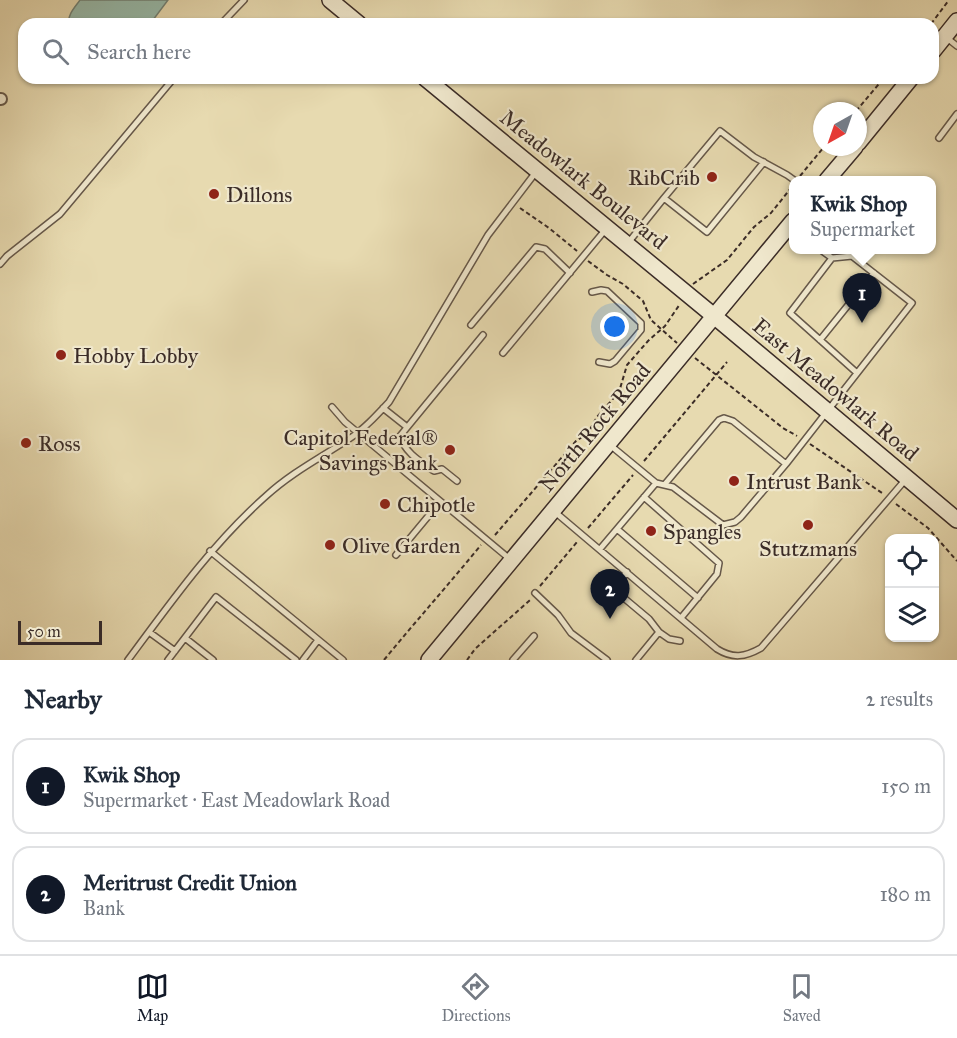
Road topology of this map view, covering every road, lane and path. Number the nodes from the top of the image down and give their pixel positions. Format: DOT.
graph roads {
  1 [pos="244,0"];
  2 [pos="330,0"];
  3 [pos="949,0"];
  4 [pos="227,18"];
  5 [pos="352,18"];
  6 [pos="936,18"];
  7 [pos="957,21"];
  8 [pos="945,36"];
  9 [pos="939,44"];
  10 [pos="957,46"];
  11 [pos="169,84"];
  12 [pos="432,84"];
  13 [pos="879,84"];
  14 [pos="906,84"];
  15 [pos="864,102"];
  16 [pos="957,114"];
  17 [pos="867,132"];
  18 [pos="939,138"];
  19 [pos="816,156"];
  20 [pos="847,156"];
  21 [pos="764,162"];
  22 [pos="537,170"];
  23 [pos="789,176"];
  24 [pos="799,176"];
  25 [pos="830,176"];
  26 [pos="789,190"];
  27 [pos="664,198"];
  28 [pos="520,208"];
  29 [pos="607,228"];
  30 [pos="789,228"];
  31 [pos="627,244"];
  32 [pos="576,250"];
  33 [pos="827,254"];
  34 [pos="832,258"];
  35 [pos="588,260"];
  36 [pos="0,264"];
  37 [pos="570,273"];
  38 [pos="874,273"];
  39 [pos="694,284"];
  40 [pos="592,292"];
  41 [pos="675,314"];
  42 [pos="714,316"];
  43 [pos="471,325"];
  44 [pos="662,328"];
  45 [pos="483,335"];
  46 [pos="669,336"];
  47 [pos="820,340"];
  48 [pos="503,353"];
  49 [pos="599,362"];
  50 [pos="727,362"];
  51 [pos="704,365"];
  52 [pos="858,373"];
  53 [pos="718,375"];
  54 [pos="332,407"];
  55 [pos="383,408"];
  56 [pos="827,411"];
  57 [pos="407,427"];
  58 [pos="358,432"];
  59 [pos="804,441"];
  60 [pos="608,444"];
  61 [pos="786,464"];
  62 [pos="638,469"];
  63 [pos="907,478"];
  64 [pos="457,481"];
  65 [pos="656,483"];
  66 [pos="665,484"];
  67 [pos="644,497"];
  68 [pos="890,499"];
  69 [pos="440,502"];
  70 [pos="554,510"];
  71 [pos="957,520"];
  72 [pos="617,529"];
  73 [pos="496,534"];
  74 [pos="582,535"];
  75 [pos="600,549"];
  76 [pos="210,551"];
  77 [pos="476,552"];
  78 [pos="396,555"];
  79 [pos="512,561"];
  80 [pos="957,561"];
  81 [pos="627,572"];
  82 [pos="535,593"];
  83 [pos="698,598"];
  84 [pos="681,618"];
  85 [pos="149,632"];
  86 [pos="659,632"];
  87 [pos="534,636"];
  88 [pos="185,638"];
  89 [pos="318,640"];
  90 [pos="680,641"];
  91 [pos="175,651"];
  92 [pos="128,660"];
  93 [pos="168,660"];
  94 [pos="213,660"];
  95 [pos="296,660"];
  96 [pos="303,660"];
  97 [pos="343,660"];
  98 [pos="384,660"];
  99 [pos="429,660"];
  100 [pos="467,660"];
  101 [pos="513,660"];
  102 [pos="607,660"];
  103 [pos="636,660"];
  1 -- 4 [label="lane"];
  2 -- 5 [label="main road"];
  3 -- 6 [label="path"];
  7 -- 8 [label="main road"];
  8 -- 9 [label="main road"];
  8 -- 10 [label="lane"];
  11 -- 36 [label="lane"];
  12 -- 22 [label="main road, Meadowlark Boulevard"];
  13 -- 15 [label="path"];
  14 -- 17 [label="main road"];
  16 -- 18 [label="lane"];
  19 -- 24 [label="path"];
  20 -- 25 [label="main road"];
  21 -- 23 [label="lane"];
  21 -- 27 [label="lane"];
  21 -- 27 [label="lane"];
  22 -- 29 [label="main road, Meadowlark Boulevard"];
  22 -- 55 [label="lane"];
  26 -- 39 [label="path"];
  27 -- 31 [label="lane"];
  28 -- 32 [label="path"];
  29 -- 31 [label="main road, Meadowlark Boulevard"];
  29 -- 37 [label="lane"];
  30 -- 42 [label="main road, North Rock Road"];
  31 -- 42 [label="main road, Meadowlark Boulevard"];
  33 -- 34 [label="lane"];
  34 -- 38 [label="lane"];
  34 -- 47 [label="lane"];
  35 -- 44 [label="path"];
  37 -- 43 [label="lane"];
  37 -- 48 [label="lane"];
  38 -- 47 [label="lane"];
  38 -- 52 [label="lane"];
  40 -- 49 [label="lane"];
  41 -- 44 [label="path"];
  42 -- 56 [label="main road, East Meadowlark Road"];
  42 -- 60 [label="main road, North Rock Road"];
  44 -- 46 [label="path"];
  44 -- 73 [label="path"];
  45 -- 57 [label="lane"];
  47 -- 52 [label="lane"];
  50 -- 53 [label="path"];
  51 -- 53 [label="path"];
  52 -- 56 [label="lane"];
  53 -- 59 [label="path"];
  53 -- 62 [label="path"];
  54 -- 58 [label="lane"];
  55 -- 57 [label="lane"];
  55 -- 58 [label="lane"];
  56 -- 59 [label="lane"];
  56 -- 63 [label="main road, East Meadowlark Road"];
  57 -- 64 [label="lane"];
  58 -- 69 [label="lane"];
  58 -- 76 [label="lane"];
  59 -- 61 [label="lane"];
  59 -- 68 [label="path"];
  60 -- 62 [label="lane"];
  60 -- 70 [label="main road, North Rock Road"];
  61 -- 66 [label="lane"];
  61 -- 66 [label="lane"];
  62 -- 65 [label="lane"];
  62 -- 74 [label="path"];
  63 -- 68 [label="lane"];
  63 -- 71 [label="main road, East Meadowlark Road"];
  65 -- 66 [label="lane"];
  65 -- 67 [label="lane"];
  67 -- 72 [label="lane"];
  67 -- 83 [label="lane"];
  68 -- 80 [label="path"];
  68 -- 84 [label="lane"];
  69 -- 78 [label="lane"];
  69 -- 79 [label="lane"];
  70 -- 74 [label="lane"];
  70 -- 79 [label="main road, North Rock Road"];
  72 -- 75 [label="lane"];
  72 -- 83 [label="lane"];
  74 -- 75 [label="lane"];
  74 -- 82 [label="path"];
  75 -- 81 [label="lane"];
  76 -- 85 [label="lane"];
  76 -- 89 [label="lane"];
  77 -- 98 [label="path"];
  79 -- 99 [label="main road, North Rock Road"];
  81 -- 84 [label="lane"];
  81 -- 86 [label="lane"];
  82 -- 100 [label="path"];
  82 -- 102 [label="lane"];
  83 -- 84 [label="lane"];
  85 -- 91 [label="lane"];
  85 -- 92 [label="lane"];
  86 -- 90 [label="lane"];
  86 -- 103 [label="lane"];
  87 -- 101 [label="lane"];
  88 -- 91 [label="lane"];
  88 -- 94 [label="lane"];
  88 -- 95 [label="lane"];
  89 -- 96 [label="lane"];
  89 -- 97 [label="lane"];
  91 -- 93 [label="lane"];
}
